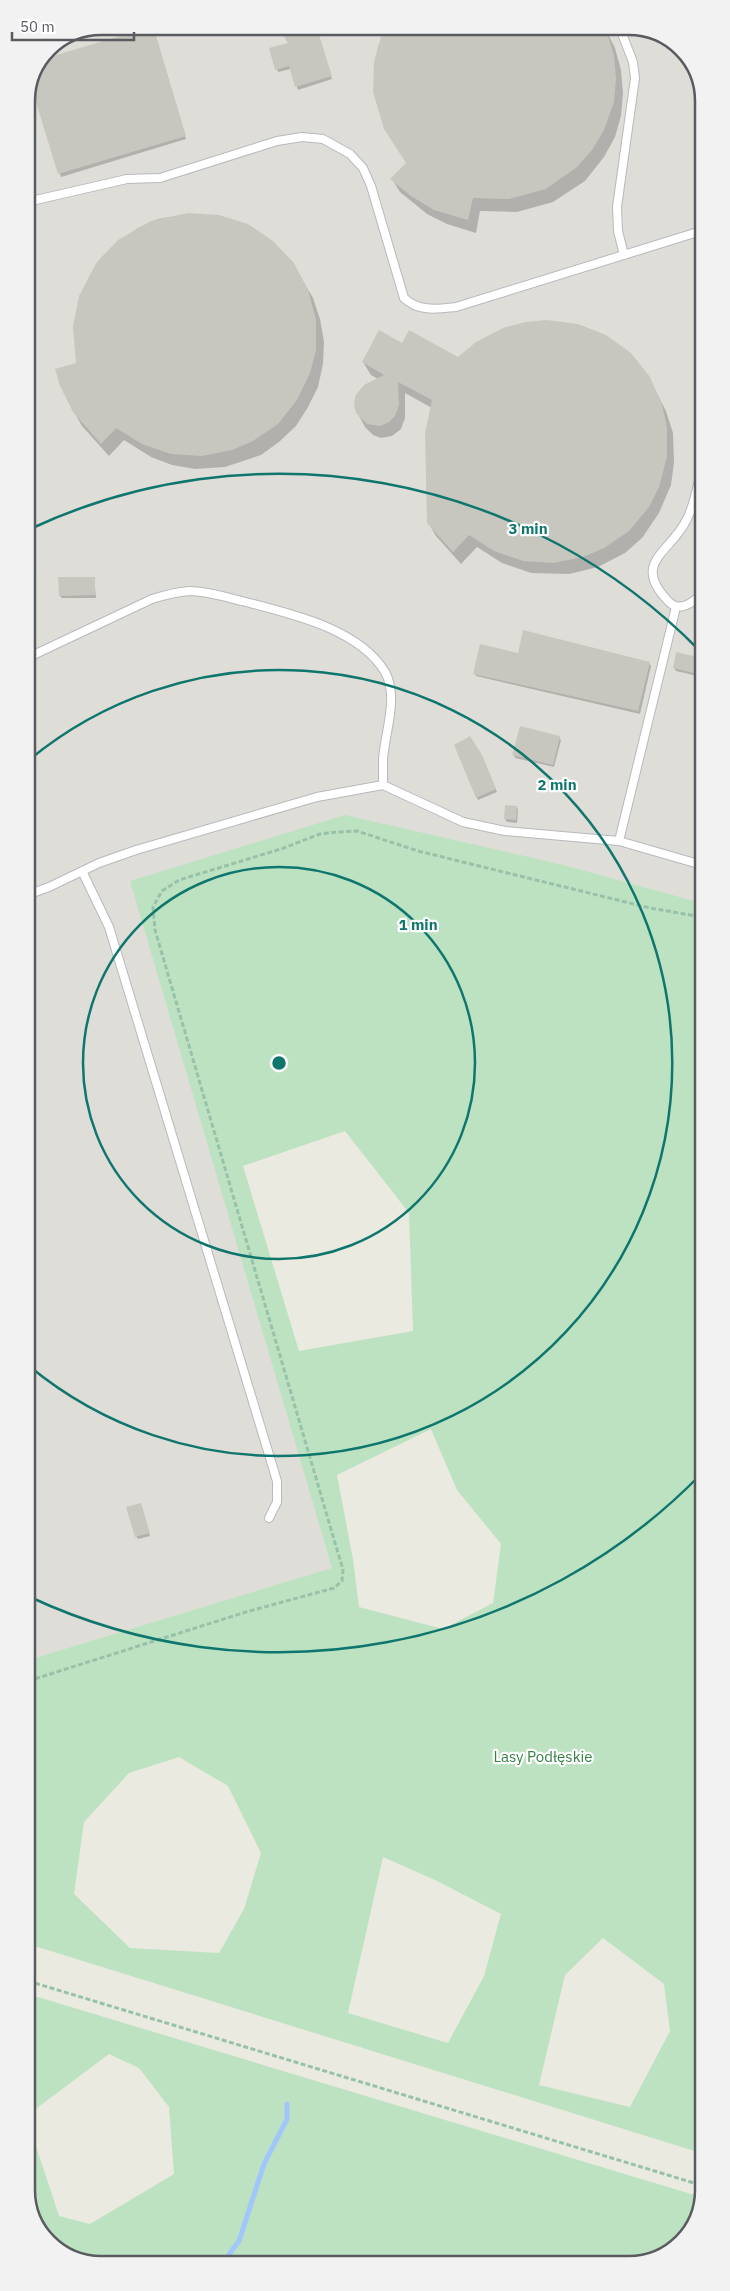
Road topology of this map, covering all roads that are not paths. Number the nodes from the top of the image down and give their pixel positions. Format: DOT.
graph roads {
  1 [pos="622,35"];
  2 [pos="35,200"];
  3 [pos="695,233"];
  4 [pos="624,255"];
  5 [pos="695,493"];
  6 [pos="695,599"];
  7 [pos="676,607"];
  8 [pos="35,654"];
  9 [pos="383,785"];
  10 [pos="619,841"];
  11 [pos="695,863"];
  12 [pos="82,871"];
  13 [pos="35,892"];
  14 [pos="269,1518"];
  1 -- 4 [label="lane"];
  2 -- 4 [label="lane"];
  3 -- 4 [label="lane"];
  5 -- 7 [label="lane"];
  6 -- 7 [label="lane"];
  7 -- 10 [label="lane"];
  8 -- 9 [label="lane"];
  9 -- 10 [label="lane"];
  9 -- 12 [label="lane"];
  10 -- 11 [label="lane"];
  12 -- 13 [label="lane"];
  12 -- 14 [label="lane"];
}
